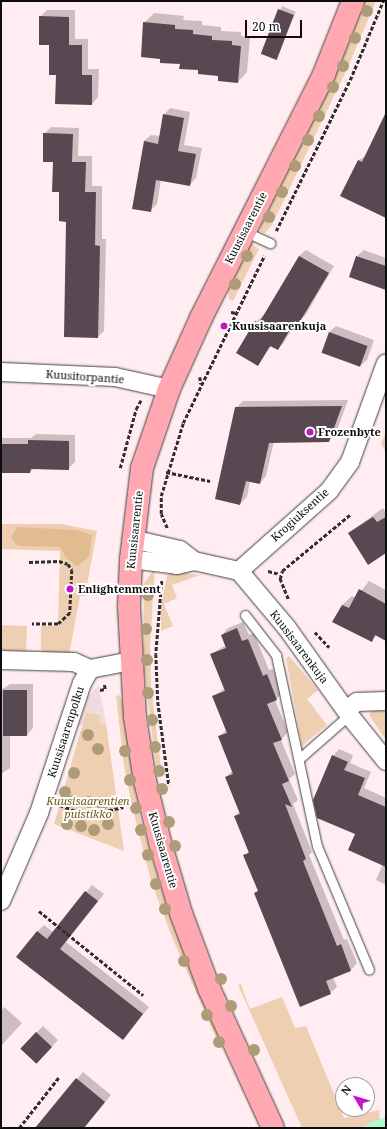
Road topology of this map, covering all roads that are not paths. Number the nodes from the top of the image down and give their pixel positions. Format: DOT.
graph roads {
  1 [pos="353,1"];
  2 [pos="244,232"];
  3 [pos="270,243"];
  4 [pos="386,363"];
  5 [pos="1,373"];
  6 [pos="382,386"];
  7 [pos="169,389"];
  8 [pos="132,549"];
  9 [pos="194,561"];
  10 [pos="239,571"];
  11 [pos="245,615"];
  12 [pos="1,660"];
  13 [pos="131,661"];
  14 [pos="90,669"];
  15 [pos="386,701"];
  16 [pos="348,713"];
  17 [pos="300,758"];
  18 [pos="386,761"];
  19 [pos="1,901"];
  20 [pos="369,970"];
  21 [pos="273,1128"];
  1 -- 2 [label="main road, Kuusisaarentie"];
  2 -- 3 [label="lane"];
  2 -- 7 [label="main road, Kuusisaarentie"];
  4 -- 6 [label="street, Krogiuksentie"];
  5 -- 7 [label="street, Kuusitorpantie"];
  6 -- 10 [label="street, Krogiuksentie"];
  7 -- 8 [label="main road, Kuusisaarentie"];
  8 -- 9 [label="street"];
  8 -- 9 [label="street"];
  8 -- 13 [label="main road, Kuusisaarentie"];
  9 -- 10 [label="street"];
  10 -- 16 [label="street, Kuusisaarenkuja"];
  11 -- 17 [label="lane"];
  12 -- 14 [label="street"];
  13 -- 14 [label="street"];
  13 -- 21 [label="main road, Kuusisaarentie"];
  14 -- 19 [label="street, Kuusisaarenpolku"];
  15 -- 16 [label="street"];
  16 -- 17 [label="lane"];
  16 -- 18 [label="street, Kuusisaarenkuja"];
  17 -- 20 [label="lane"];
}
